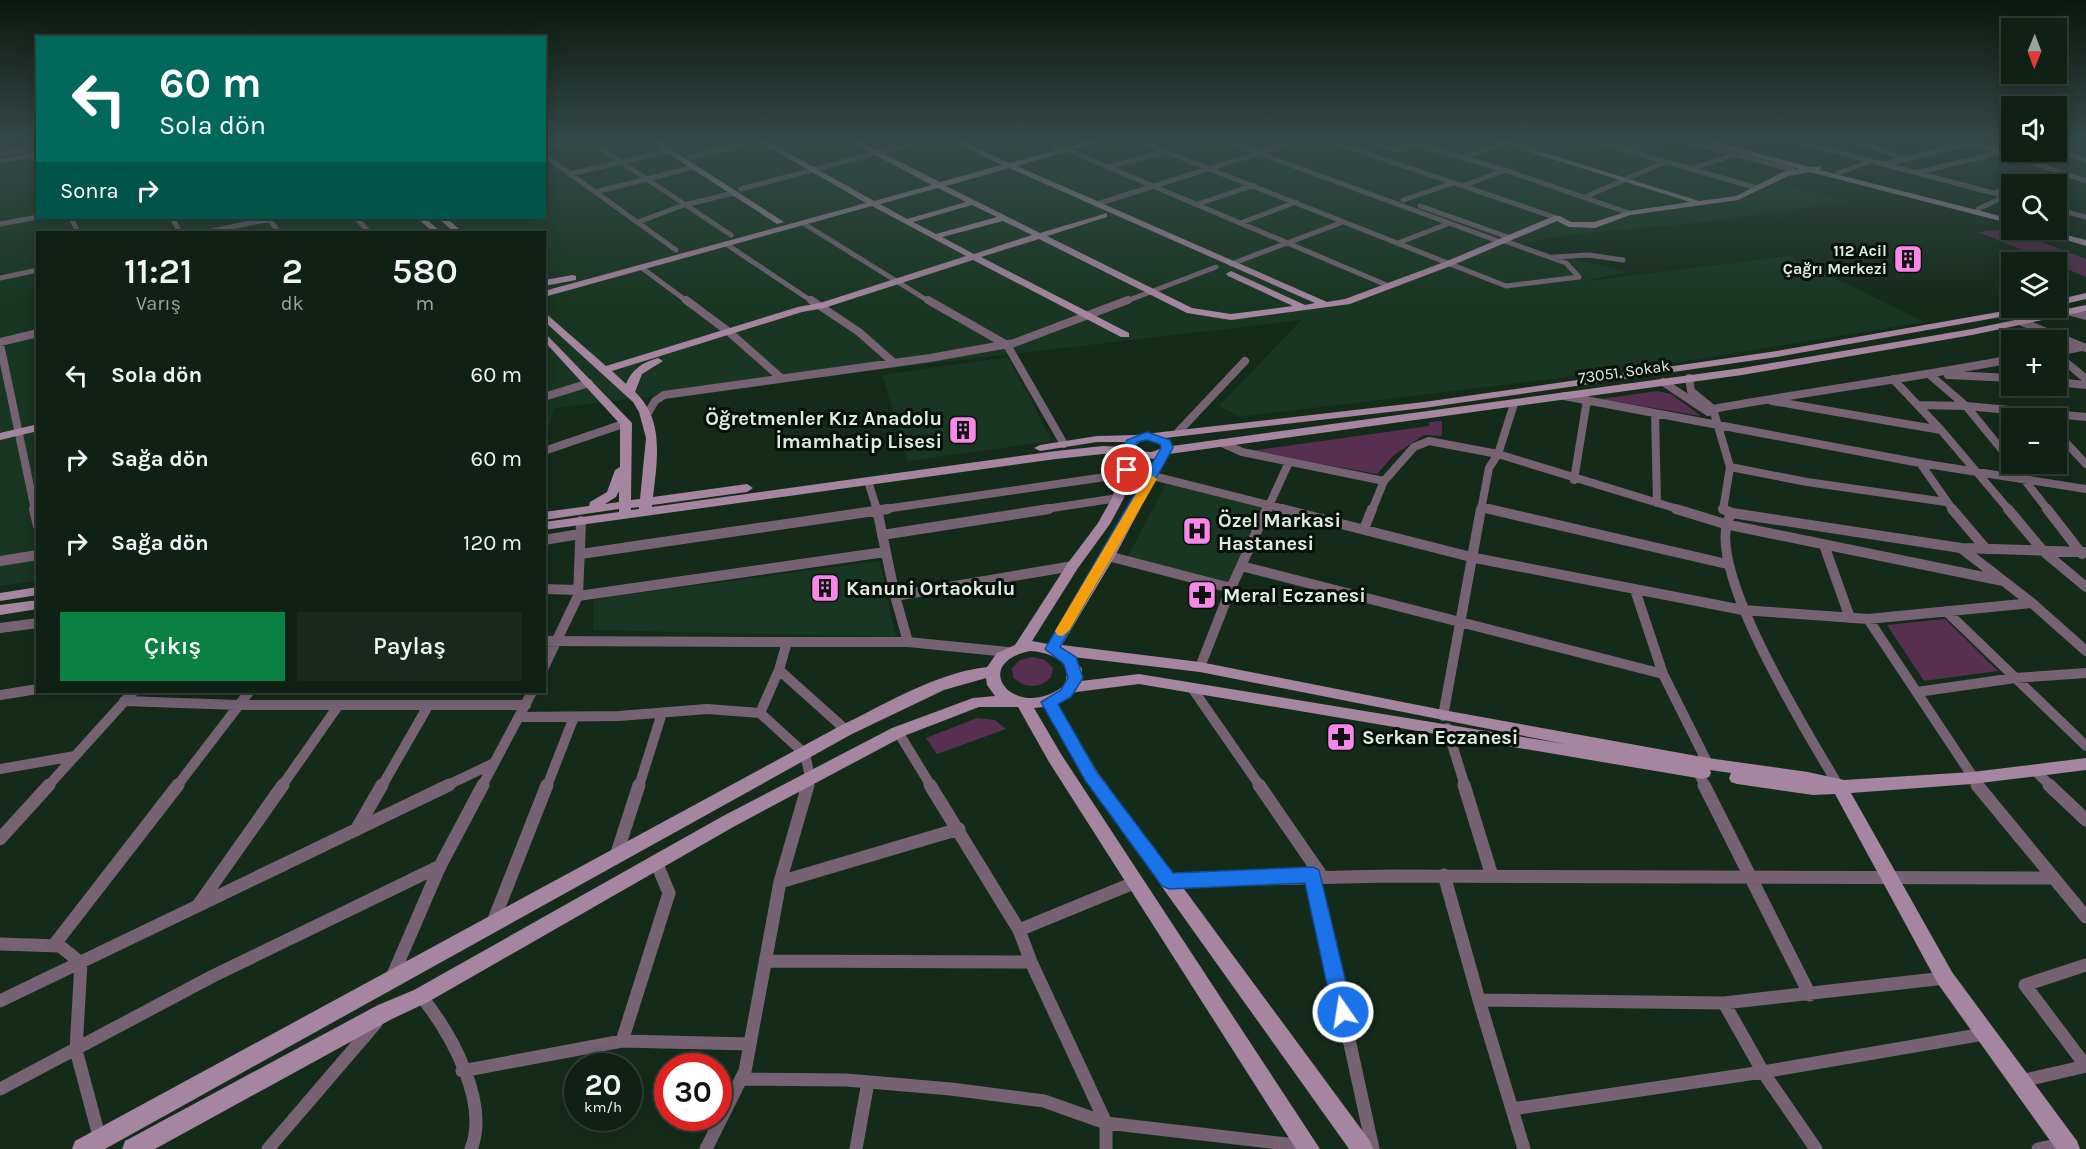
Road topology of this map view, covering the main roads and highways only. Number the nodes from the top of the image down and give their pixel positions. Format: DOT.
graph roads {
  1 [pos="743,196"];
  2 [pos="747,196"];
  3 [pos="857,196"];
  4 [pos="875,196"];
  5 [pos="902,196"];
  6 [pos="961,196"];
  7 [pos="1064,196"];
  8 [pos="1077,196"];
  9 [pos="1678,196"];
  10 [pos="1689,196"];
  11 [pos="1743,196"];
  12 [pos="1917,196"];
  13 [pos="1926,196"];
  14 [pos="863,199"];
  15 [pos="974,202"];
  16 [pos="1712,202"];
  17 [pos="1700,203"];
  18 [pos="872,204"];
  19 [pos="782,212"];
  20 [pos="1104,215"];
  21 [pos="2001,216"];
  22 [pos="2001,217"];
  23 [pos="1004,218"];
  24 [pos="422,219"];
  25 [pos="443,219"];
  26 [pos="780,222"];
  27 [pos="906,222"];
  28 [pos="435,231"];
  29 [pos="458,231"];
  30 [pos="2067,235"];
  31 [pos="934,237"];
  32 [pos="1041,237"];
  33 [pos="2067,237"];
  34 [pos="2086,241"];
  35 [pos="973,258"];
  36 [pos="573,282"];
  37 [pos="546,284"];
  38 [pos="546,293"];
  39 [pos="2086,296"];
  40 [pos="2067,300"];
  41 [pos="1326,305"];
  42 [pos="1305,308"];
  43 [pos="2086,308"];
  44 [pos="546,311"];
  45 [pos="2001,314"];
  46 [pos="546,316"];
  47 [pos="732,334"];
  48 [pos="1125,335"];
  49 [pos="546,337"];
  50 [pos="605,370"];
  51 [pos="630,392"];
  52 [pos="36,428"];
  53 [pos="1153,436"];
  54 [pos="0,437"];
  55 [pos="1135,444"];
  56 [pos="1204,446"];
  57 [pos="651,449"];
  58 [pos="626,451"];
  59 [pos="1095,451"];
  60 [pos="1165,451"];
  61 [pos="1127,472"];
  62 [pos="1154,475"];
  63 [pos="682,496"];
  64 [pos="645,507"];
  65 [pos="625,509"];
  66 [pos="546,516"];
  67 [pos="582,521"];
  68 [pos="546,526"];
  69 [pos="36,591"];
  70 [pos="0,597"];
  71 [pos="36,604"];
  72 [pos="0,610"];
  73 [pos="1052,649"];
  74 [pos="1014,650"];
  75 [pos="992,672"];
  76 [pos="1072,687"];
  77 [pos="1017,702"];
  78 [pos="1049,702"];
  79 [pos="1445,722"];
  80 [pos="2086,764"];
  81 [pos="1838,785"];
  82 [pos="2067,1146"];
  83 [pos="1308,1148"];
  84 [pos="82,1149"];
  85 [pos="134,1149"];
  86 [pos="1362,1149"];
  1 -- 26 [label="main road"];
  2 -- 19 [label="main road"];
  3 -- 14 [label="main road"];
  4 -- 14 [label="main road"];
  5 -- 18 [label="main road"];
  6 -- 15 [label="main road"];
  7 -- 20 [label="main road"];
  8 -- 41 [label="main road"];
  9 -- 17 [label="main road"];
  10 -- 16 [label="main road"];
  11 -- 16 [label="main road"];
  12 -- 22 [label="main road"];
  13 -- 21 [label="main road"];
  14 -- 18 [label="main road"];
  14 -- 26 [label="main road"];
  15 -- 23 [label="main road"];
  15 -- 27 [label="main road"];
  16 -- 17 [label="main road"];
  17 -- 41 [label="main road"];
  18 -- 27 [label="main road"];
  18 -- 36 [label="main road"];
  20 -- 32 [label="main road"];
  20 -- 42 [label="main road"];
  23 -- 31 [label="main road"];
  23 -- 32 [label="main road"];
  24 -- 28 [label="main road"];
  25 -- 29 [label="main road"];
  26 -- 36 [label="main road"];
  27 -- 31 [label="main road"];
  30 -- 34 [label="main road"];
  31 -- 35 [label="main road"];
  32 -- 35 [label="main road"];
  32 -- 42 [label="main road"];
  33 -- 34 [label="main road"];
  35 -- 47 [label="main road"];
  35 -- 48 [label="main road"];
  36 -- 37 [label="main road"];
  36 -- 38 [label="main road"];
  36 -- 44 [label="main road"];
  39 -- 40 [label="main road"];
  41 -- 42 [label="main road"];
  43 -- 56 [label="main road, 73051. Sokak"];
  45 -- 53 [label="main road"];
  46 -- 50 [label="main road"];
  47 -- 50 [label="main road"];
  47 -- 51 [label="main road"];
  49 -- 58 [label="main road"];
  50 -- 51 [label="main road"];
  51 -- 57 [label="main road"];
  52 -- 54 [label="main road"];
  53 -- 55 [label="main road"];
  53 -- 60 [label="main road"];
  55 -- 59 [label="main road"];
  55 -- 60 [label="main road, 73051. Sokak"];
  55 -- 61 [label="main road"];
  55 -- 63 [label="main road"];
  56 -- 60 [label="main road, 73051. Sokak"];
  56 -- 62 [label="main road"];
  57 -- 63 [label="main road"];
  57 -- 64 [label="main road"];
  58 -- 65 [label="main road"];
  58 -- 67 [label="main road"];
  59 -- 61 [label="main road"];
  59 -- 64 [label="main road"];
  60 -- 62 [label="main road"];
  61 -- 74 [label="main road"];
  62 -- 73 [label="main road"];
  63 -- 64 [label="main road"];
  64 -- 65 [label="main road"];
  65 -- 67 [label="main road"];
  66 -- 67 [label="main road"];
  67 -- 68 [label="main road"];
  69 -- 70 [label="main road"];
  71 -- 72 [label="main road"];
  73 -- 74 [label="main road"];
  73 -- 76 [label="main road"];
  73 -- 79 [label="main road"];
  74 -- 75 [label="main road"];
  75 -- 77 [label="main road"];
  75 -- 84 [label="main road"];
  76 -- 78 [label="main road"];
  76 -- 79 [label="main road"];
  77 -- 78 [label="main road"];
  77 -- 83 [label="main road"];
  77 -- 85 [label="main road"];
  78 -- 86 [label="main road"];
  79 -- 81 [label="main road"];
  80 -- 81 [label="main road"];
  81 -- 82 [label="main road"];
}
